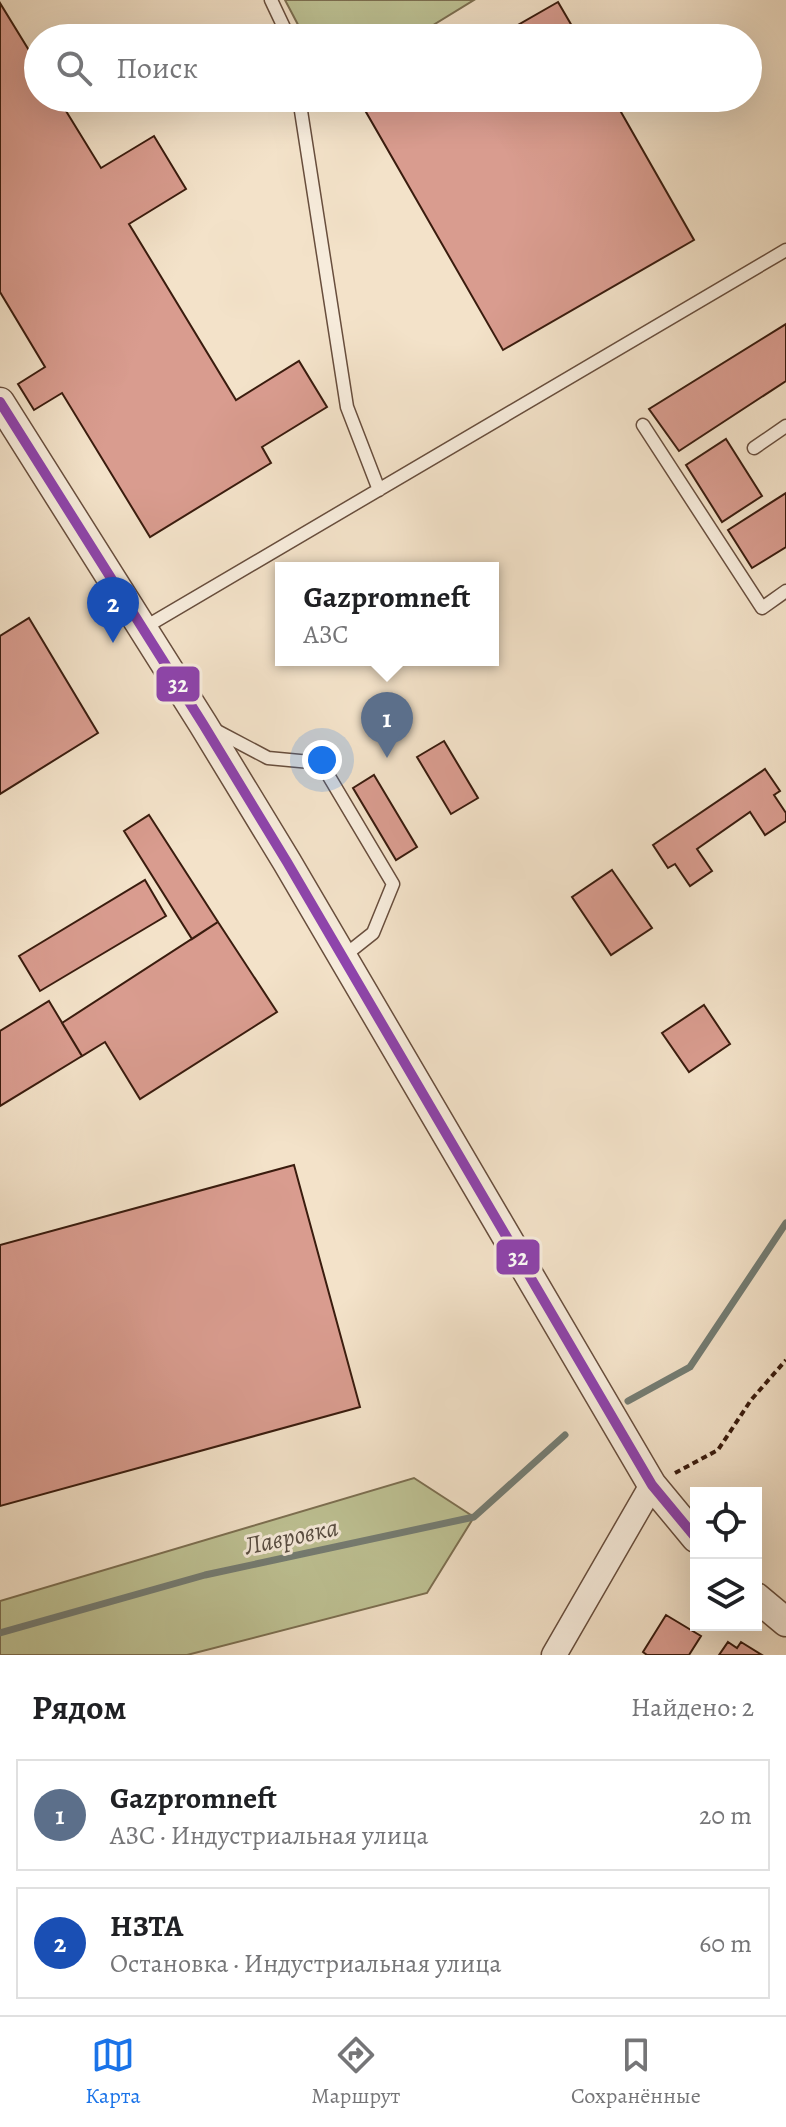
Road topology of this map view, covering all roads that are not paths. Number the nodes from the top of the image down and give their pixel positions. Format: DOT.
graph roads {
  1 [pos="271,0"];
  2 [pos="282,24"];
  3 [pos="301,112"];
  4 [pos="786,250"];
  5 [pos="0,402"];
  6 [pos="643,425"];
  7 [pos="786,426"];
  8 [pos="754,448"];
  9 [pos="379,490"];
  10 [pos="786,591"];
  11 [pos="142,629"];
  12 [pos="203,724"];
  13 [pos="344,956"];
  14 [pos="652,1485"];
  15 [pos="690,1531"];
  16 [pos="762,1602"];
  17 [pos="786,1622"];
  18 [pos="554,1655"];
  1 -- 2 [label="lane"];
  3 -- 9 [label="lane"];
  4 -- 9 [label="lane"];
  5 -- 11 [label="street"];
  6 -- 10 [label="lane"];
  7 -- 8 [label="lane"];
  9 -- 11 [label="lane"];
  11 -- 12 [label="street"];
  12 -- 13 [label="street"];
  12 -- 13 [label="lane"];
  13 -- 14 [label="street"];
  14 -- 15 [label="street"];
  14 -- 18 [label="street"];
  16 -- 17 [label="street"];
}
